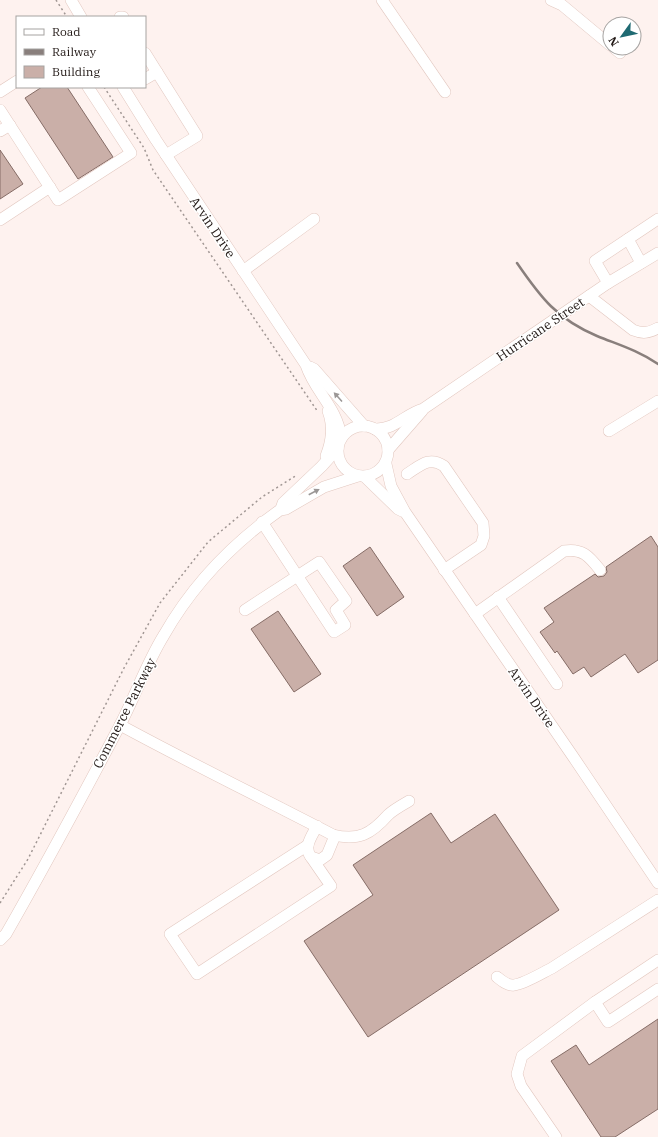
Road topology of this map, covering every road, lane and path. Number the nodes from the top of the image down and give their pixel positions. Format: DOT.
graph roads {
  1 [pos="56,0"];
  2 [pos="71,0"];
  3 [pos="382,0"];
  4 [pos="551,0"];
  5 [pos="65,16"];
  6 [pos="80,16"];
  7 [pos="602,38"];
  8 [pos="146,55"];
  9 [pos="156,72"];
  10 [pos="146,78"];
  11 [pos="16,82"];
  12 [pos="89,88"];
  13 [pos="105,88"];
  14 [pos="127,88"];
  15 [pos="0,92"];
  16 [pos="445,92"];
  17 [pos="0,110"];
  18 [pos="10,125"];
  19 [pos="0,131"];
  20 [pos="166,156"];
  21 [pos="50,187"];
  22 [pos="658,219"];
  23 [pos="0,220"];
  24 [pos="314,220"];
  25 [pos="628,239"];
  26 [pos="658,253"];
  27 [pos="642,263"];
  28 [pos="242,271"];
  29 [pos="608,283"];
  30 [pos="589,296"];
  31 [pos="658,328"];
  32 [pos="306,365"];
  33 [pos="321,392"];
  34 [pos="658,401"];
  35 [pos="423,409"];
  36 [pos="319,413"];
  37 [pos="370,427"];
  38 [pos="609,431"];
  39 [pos="341,437"];
  40 [pos="338,448"];
  41 [pos="388,450"];
  42 [pos="386,464"];
  43 [pos="322,466"];
  44 [pos="298,474"];
  45 [pos="407,474"];
  46 [pos="361,476"];
  47 [pos="280,510"];
  48 [pos="404,512"];
  49 [pos="262,522"];
  50 [pos="444,570"];
  51 [pos="600,570"];
  52 [pos="297,574"];
  53 [pos="498,597"];
  54 [pos="245,610"];
  55 [pos="475,614"];
  56 [pos="557,684"];
  57 [pos="120,725"];
  58 [pos="409,801"];
  59 [pos="317,826"];
  60 [pos="333,835"];
  61 [pos="308,845"];
  62 [pos="311,857"];
  63 [pos="658,883"];
  64 [pos="658,900"];
  65 [pos="0,903"];
  66 [pos="0,940"];
  67 [pos="658,960"];
  68 [pos="497,977"];
  69 [pos="658,989"];
  70 [pos="595,1002"];
  71 [pos="556,1137"];
  1 -- 5 [label="path"];
  2 -- 6 [label="street"];
  3 -- 16 [label="street"];
  4 -- 7 [label="street"];
  8 -- 9 [label="street"];
  9 -- 10 [label="street"];
  9 -- 20 [label="street"];
  11 -- 15 [label="street"];
  12 -- 21 [label="street"];
  13 -- 36 [label="path"];
  14 -- 20 [label="street, Arvin Drive"];
  17 -- 18 [label="street"];
  18 -- 19 [label="street"];
  18 -- 21 [label="street"];
  20 -- 28 [label="street, Arvin Drive"];
  21 -- 23 [label="street"];
  22 -- 25 [label="street"];
  24 -- 28 [label="street"];
  25 -- 27 [label="street"];
  25 -- 29 [label="street"];
  26 -- 27 [label="street, Hurricane Street"];
  27 -- 29 [label="street, Hurricane Street"];
  28 -- 32 [label="street, Arvin Drive"];
  29 -- 30 [label="street, Hurricane Street"];
  30 -- 31 [label="street"];
  30 -- 35 [label="street, Hurricane Street"];
  32 -- 33 [label="street, Arvin Drive"];
  37 -- 32 [label="street, Arvin Drive, one-way"];
  33 -- 39 [label="street, Arvin Drive"];
  33 -- 43 [label="street"];
  34 -- 38 [label="street"];
  35 -- 37 [label="street, Hurricane Street"];
  35 -- 41 [label="street, Hurricane Street"];
  37 -- 39 [label="street"];
  37 -- 41 [label="street, Arvin Drive"];
  39 -- 40 [label="street, Arvin Drive"];
  40 -- 43 [label="street, Commerce Parkway"];
  40 -- 46 [label="street, Arvin Drive"];
  41 -- 42 [label="street, Arvin Drive"];
  42 -- 46 [label="street"];
  42 -- 48 [label="street, Arvin Drive"];
  43 -- 47 [label="street, Commerce Parkway"];
  44 -- 65 [label="path"];
  45 -- 50 [label="street"];
  47 -- 46 [label="street, Commerce Parkway, one-way"];
  46 -- 48 [label="street, Arvin Drive"];
  47 -- 49 [label="street, Commerce Parkway"];
  48 -- 50 [label="street, Arvin Drive"];
  49 -- 52 [label="street"];
  49 -- 57 [label="street, Commerce Parkway"];
  50 -- 55 [label="street, Arvin Drive"];
  51 -- 53 [label="street"];
  52 -- 52 [label="street"];
  52 -- 54 [label="street"];
  53 -- 55 [label="street"];
  53 -- 56 [label="street"];
  55 -- 63 [label="street, Arvin Drive"];
  57 -- 59 [label="street"];
  57 -- 66 [label="street, Commerce Parkway"];
  58 -- 60 [label="street"];
  59 -- 60 [label="street"];
  59 -- 61 [label="street"];
  60 -- 62 [label="street"];
  61 -- 62 [label="street"];
  61 -- 62 [label="street"];
  64 -- 68 [label="street"];
  67 -- 70 [label="street"];
  69 -- 70 [label="street"];
  70 -- 71 [label="street"];
}
